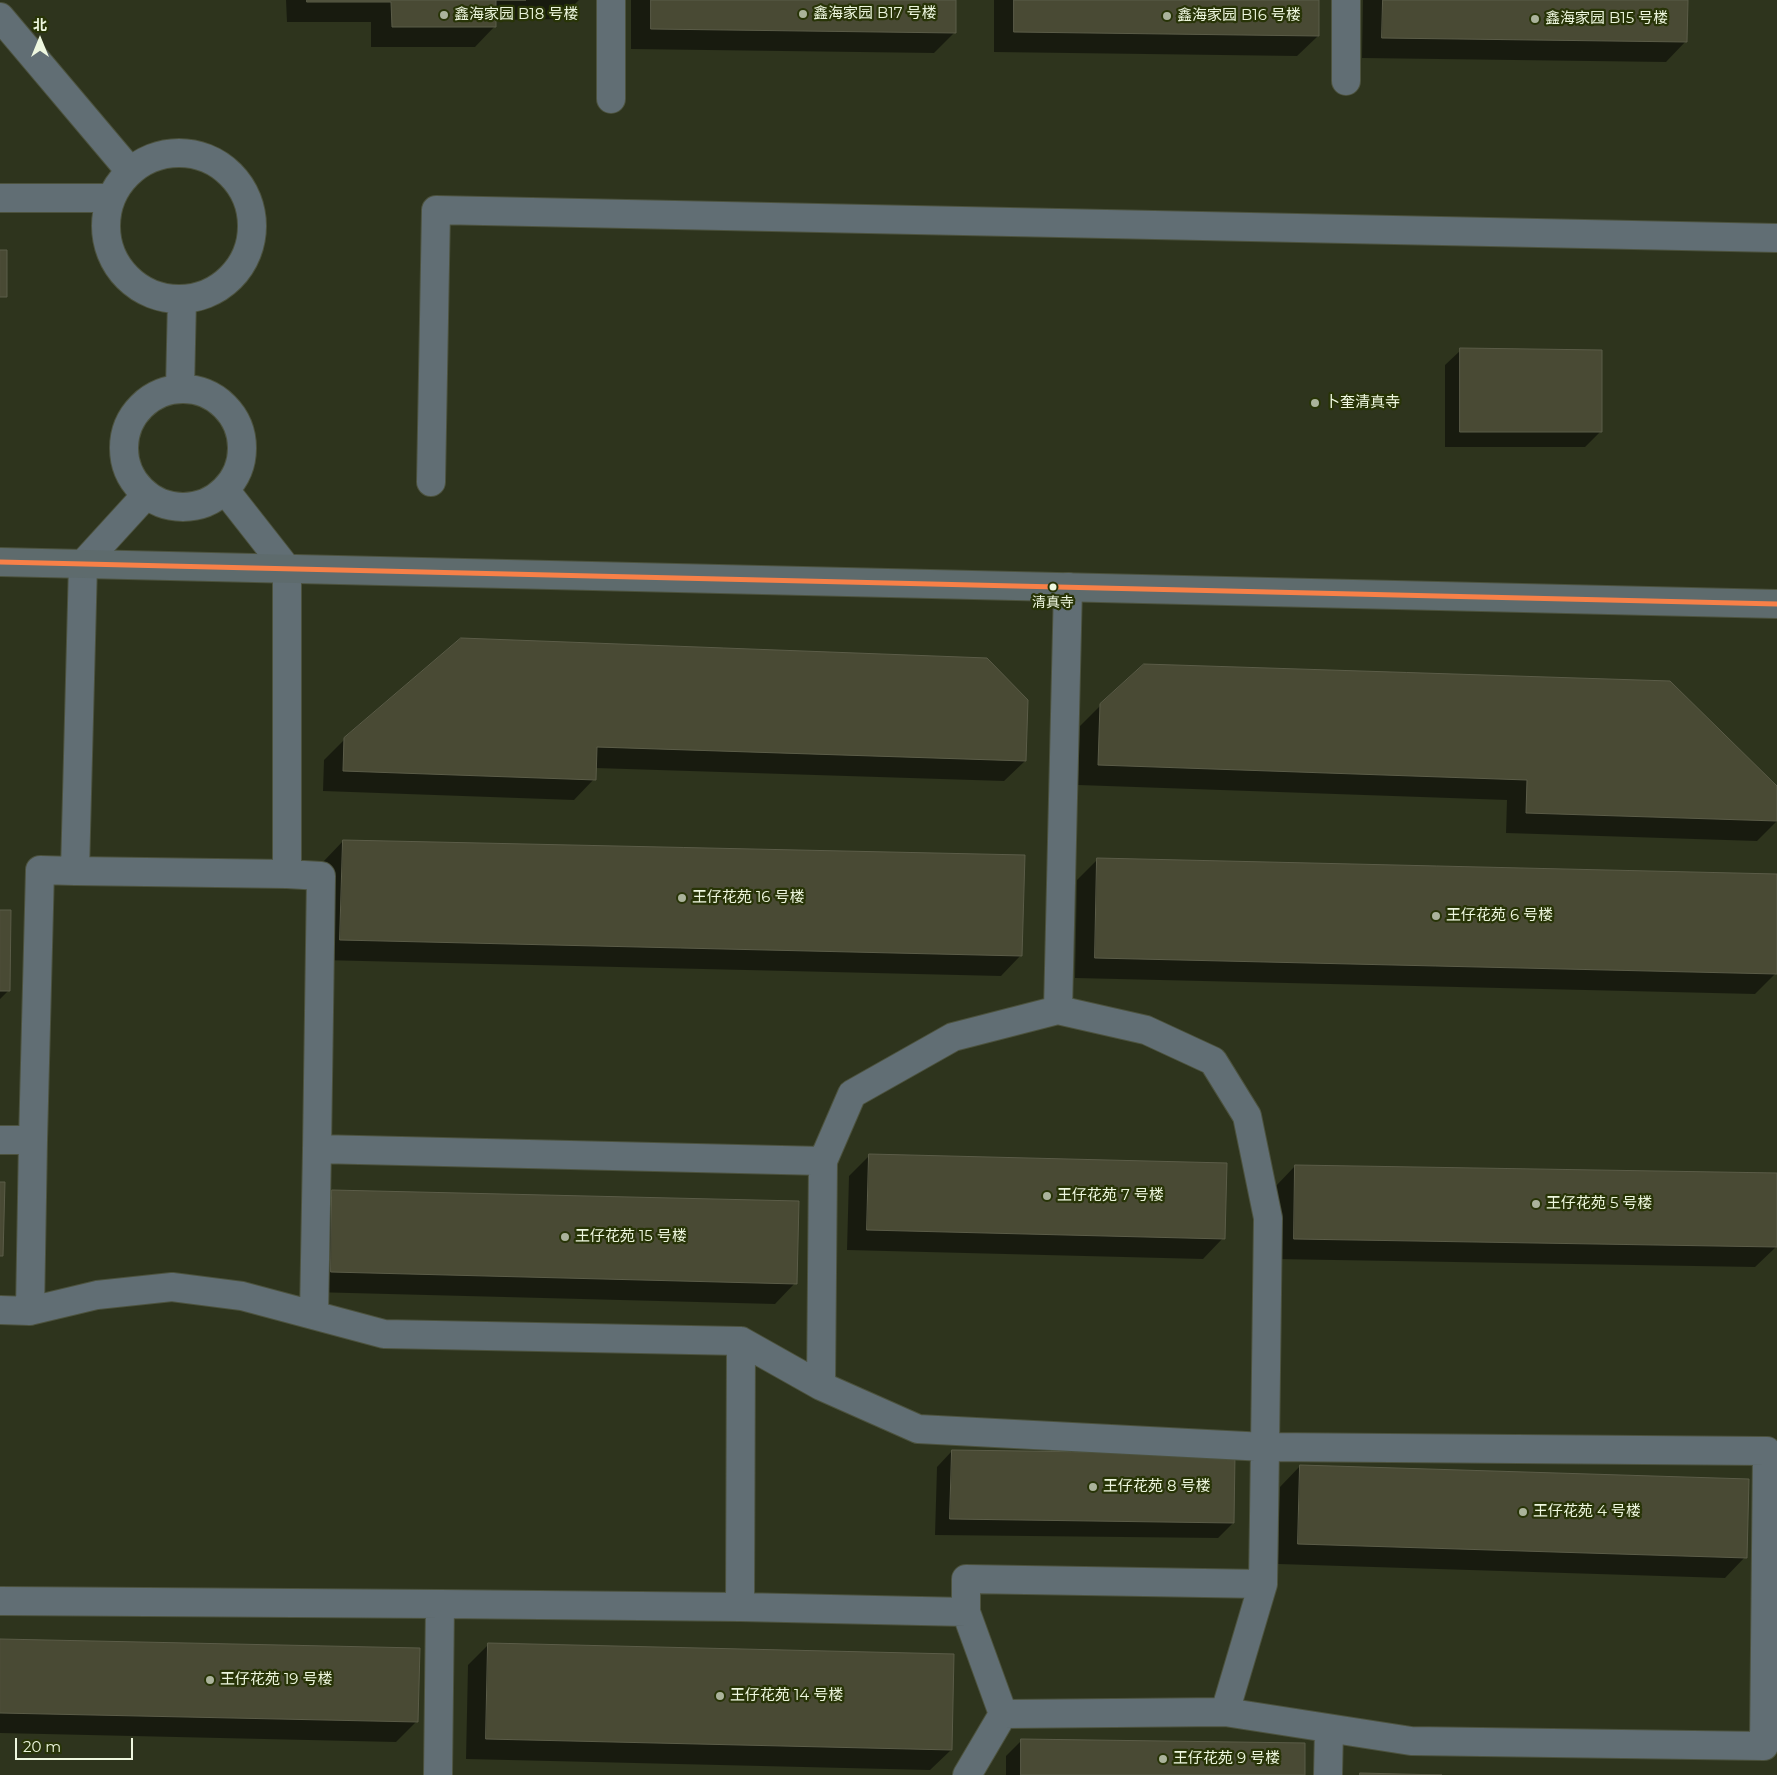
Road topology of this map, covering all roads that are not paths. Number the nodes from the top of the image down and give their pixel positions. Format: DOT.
graph roads {
  1 [pos="611,0"];
  2 [pos="1346,0"];
  3 [pos="0,17"];
  4 [pos="1346,81"];
  5 [pos="611,99"];
  6 [pos="130,170"];
  7 [pos="0,198"];
  8 [pos="111,198"];
  9 [pos="1777,238"];
  10 [pos="182,299"];
  11 [pos="180,389"];
  12 [pos="431,482"];
  13 [pos="225,490"];
  14 [pos="146,495"];
  15 [pos="0,562"];
  16 [pos="82,564"];
  17 [pos="287,569"];
  18 [pos="1068,587"];
  19 [pos="1777,604"];
  20 [pos="74,871"];
  21 [pos="288,874"];
  22 [pos="1058,1010"];
  23 [pos="0,1140"];
  24 [pos="33,1140"];
  25 [pos="317,1149"];
  26 [pos="823,1161"];
  27 [pos="0,1310"];
  28 [pos="30,1311"];
  29 [pos="314,1315"];
  30 [pos="741,1341"];
  31 [pos="821,1386"];
  32 [pos="1265,1447"];
  33 [pos="1263,1584"];
  34 [pos="0,1601"];
  35 [pos="440,1604"];
  36 [pos="740,1607"];
  37 [pos="966,1612"];
  38 [pos="1771,1678"];
  39 [pos="1225,1712"];
  40 [pos="1003,1714"];
  41 [pos="1329,1729"];
  42 [pos="438,1775"];
  43 [pos="967,1775"];
  44 [pos="1328,1775"];
  1 -- 5 [label="street"];
  2 -- 4 [label="street"];
  3 -- 6 [label="street"];
  6 -- 8 [label="street"];
  6 -- 10 [label="street"];
  7 -- 8 [label="street"];
  8 -- 10 [label="street"];
  9 -- 12 [label="street"];
  10 -- 11 [label="street"];
  11 -- 13 [label="street"];
  11 -- 14 [label="street"];
  13 -- 14 [label="street"];
  13 -- 17 [label="street"];
  14 -- 16 [label="street"];
  15 -- 16 [label="main road"];
  16 -- 17 [label="main road"];
  16 -- 20 [label="street"];
  17 -- 18 [label="main road"];
  17 -- 21 [label="street"];
  18 -- 19 [label="main road"];
  18 -- 22 [label="street"];
  20 -- 21 [label="street"];
  20 -- 24 [label="street"];
  21 -- 25 [label="street"];
  22 -- 26 [label="street"];
  22 -- 32 [label="street"];
  23 -- 24 [label="street"];
  24 -- 28 [label="street"];
  25 -- 26 [label="street"];
  25 -- 29 [label="street"];
  26 -- 31 [label="street"];
  27 -- 28 [label="street"];
  28 -- 29 [label="street"];
  29 -- 30 [label="street"];
  30 -- 31 [label="street"];
  30 -- 36 [label="street"];
  31 -- 32 [label="street"];
  32 -- 33 [label="street"];
  32 -- 38 [label="street"];
  33 -- 37 [label="street"];
  33 -- 39 [label="street"];
  34 -- 35 [label="street"];
  35 -- 36 [label="street"];
  35 -- 42 [label="street"];
  36 -- 37 [label="street"];
  37 -- 40 [label="street"];
  38 -- 41 [label="street"];
  39 -- 40 [label="street"];
  39 -- 41 [label="street"];
  40 -- 43 [label="street"];
  41 -- 44 [label="street"];
}
